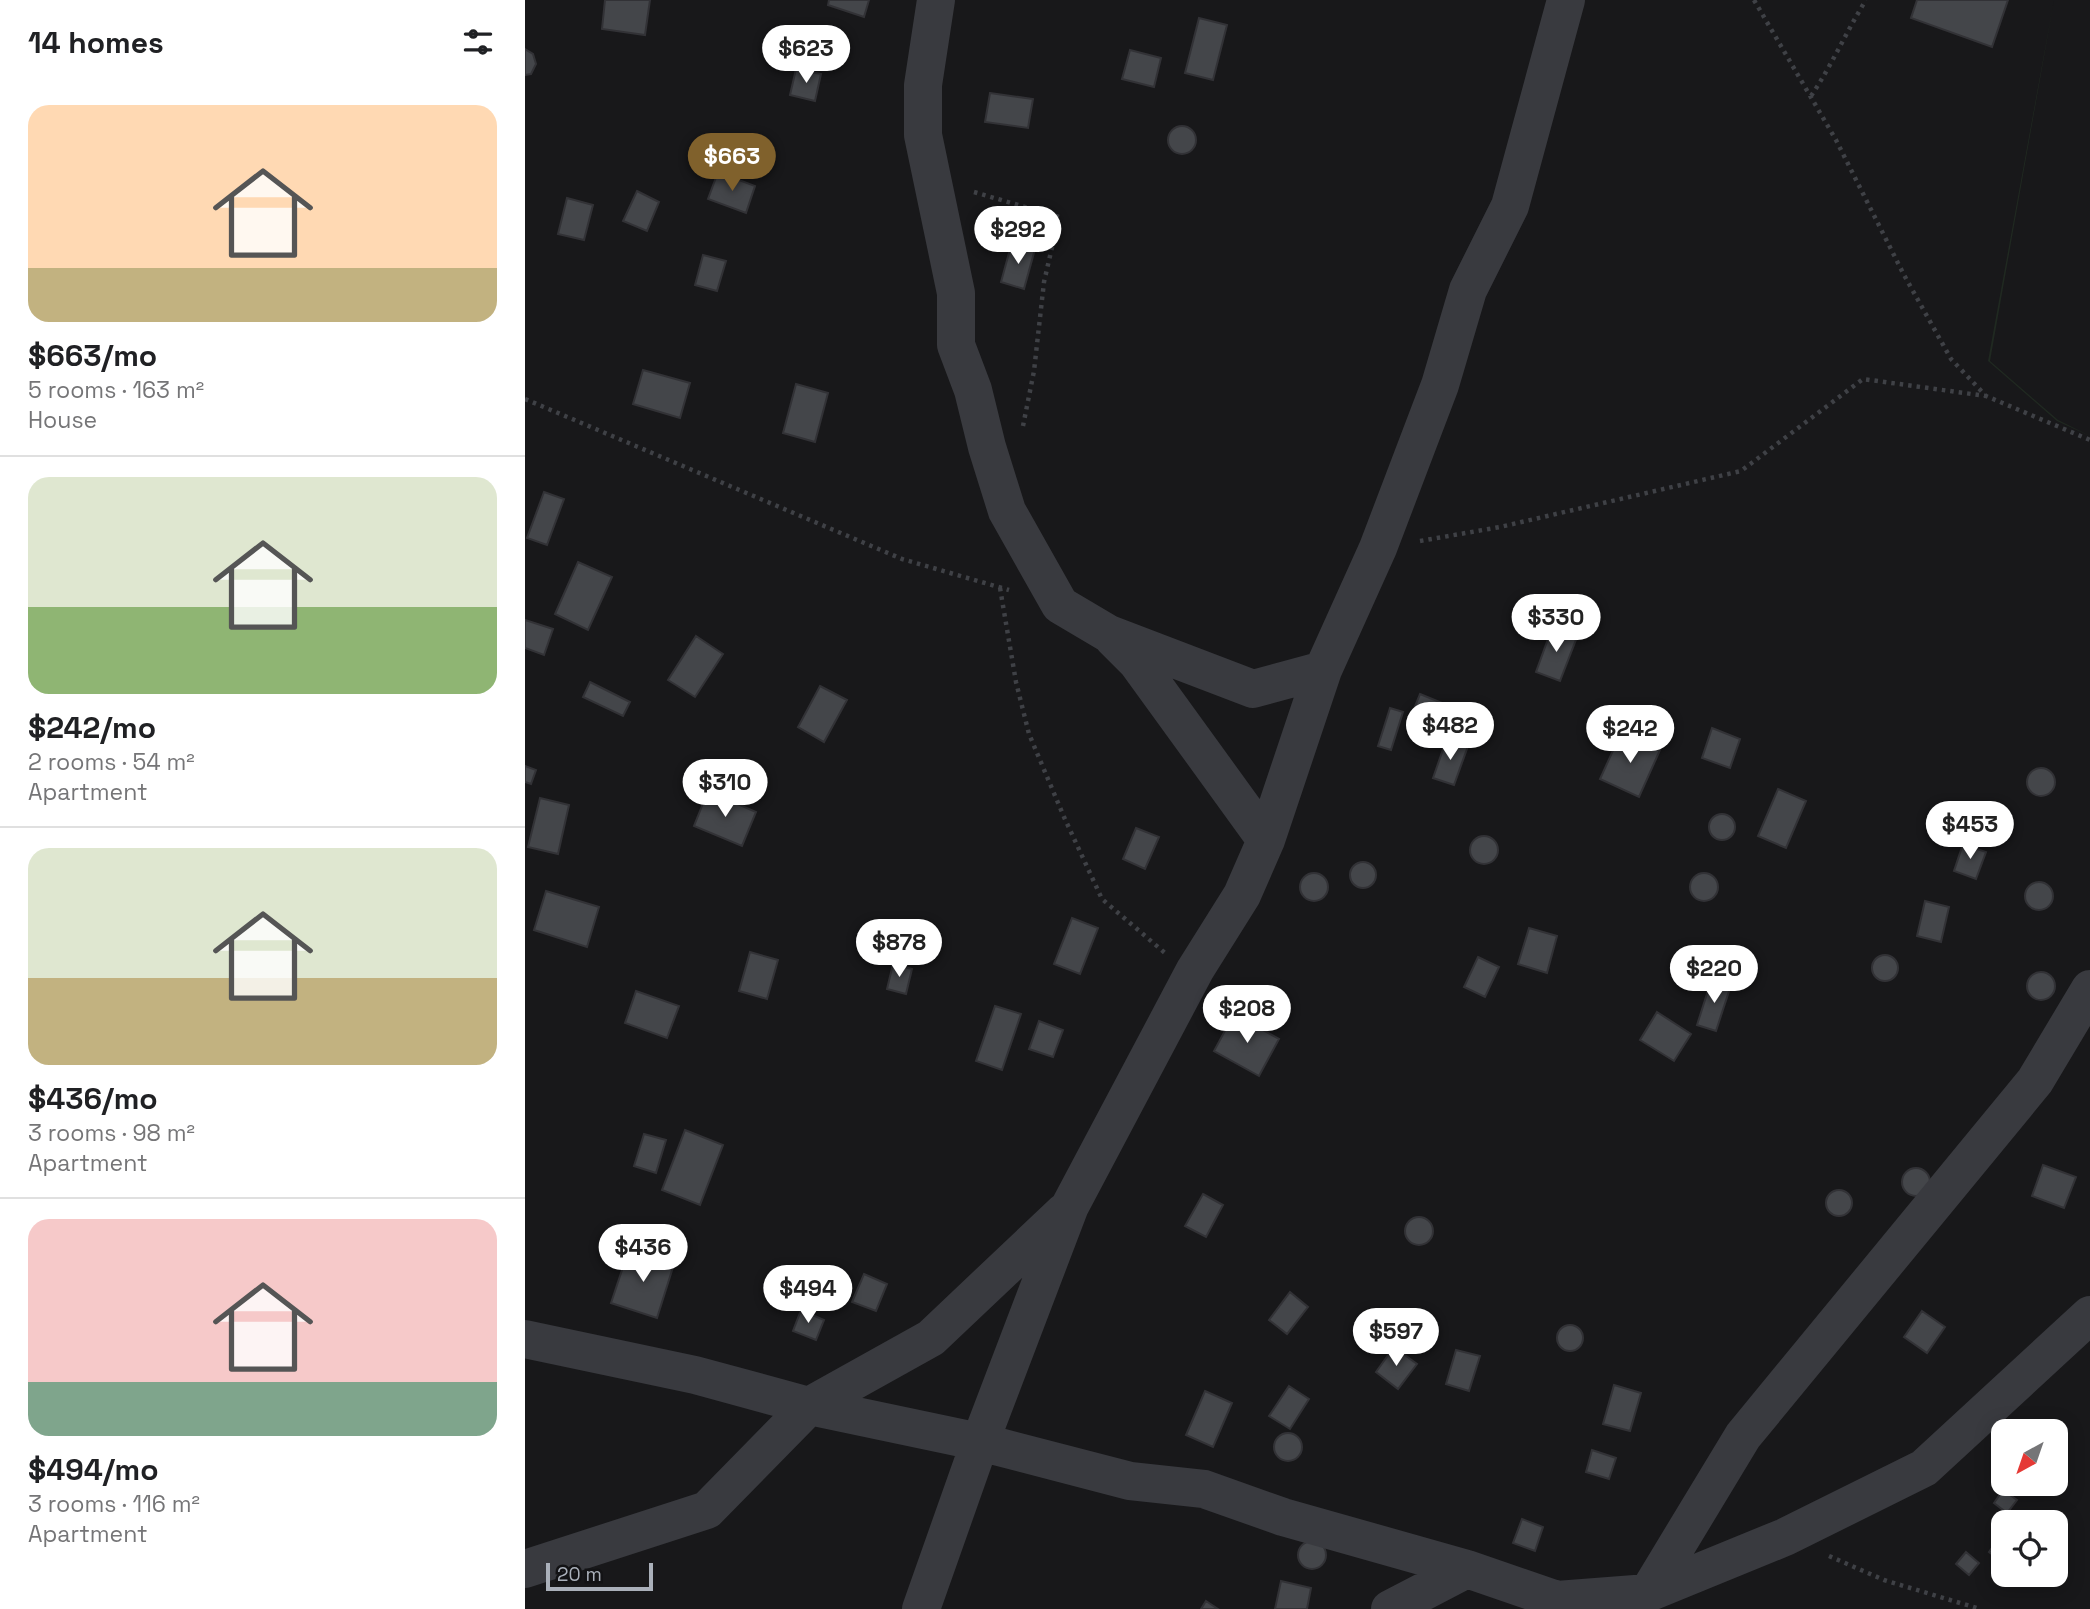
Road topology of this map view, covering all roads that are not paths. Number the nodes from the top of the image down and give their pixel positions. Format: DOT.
graph roads {
  1 [pos="936,0"];
  2 [pos="1566,0"];
  3 [pos="1109,634"];
  4 [pos="1323,670"];
  5 [pos="1266,839"];
  6 [pos="2090,989"];
  7 [pos="1070,1206"];
  8 [pos="2090,1315"];
  9 [pos="525,1339"];
  10 [pos="809,1406"];
  11 [pos="980,1442"];
  12 [pos="1467,1569"];
  13 [pos="525,1570"];
  14 [pos="1648,1593"];
  15 [pos="921,1609"];
  16 [pos="1390,1609"];
  1 -- 3 [label="street"];
  2 -- 4 [label="street"];
  3 -- 4 [label="street"];
  3 -- 5 [label="street"];
  4 -- 5 [label="street"];
  5 -- 7 [label="street"];
  6 -- 14 [label="street"];
  7 -- 10 [label="street"];
  7 -- 11 [label="street"];
  8 -- 14 [label="street"];
  9 -- 10 [label="street"];
  10 -- 11 [label="street"];
  10 -- 13 [label="street"];
  11 -- 12 [label="street"];
  11 -- 15 [label="street"];
  12 -- 14 [label="street"];
  12 -- 16 [label="street"];
}
